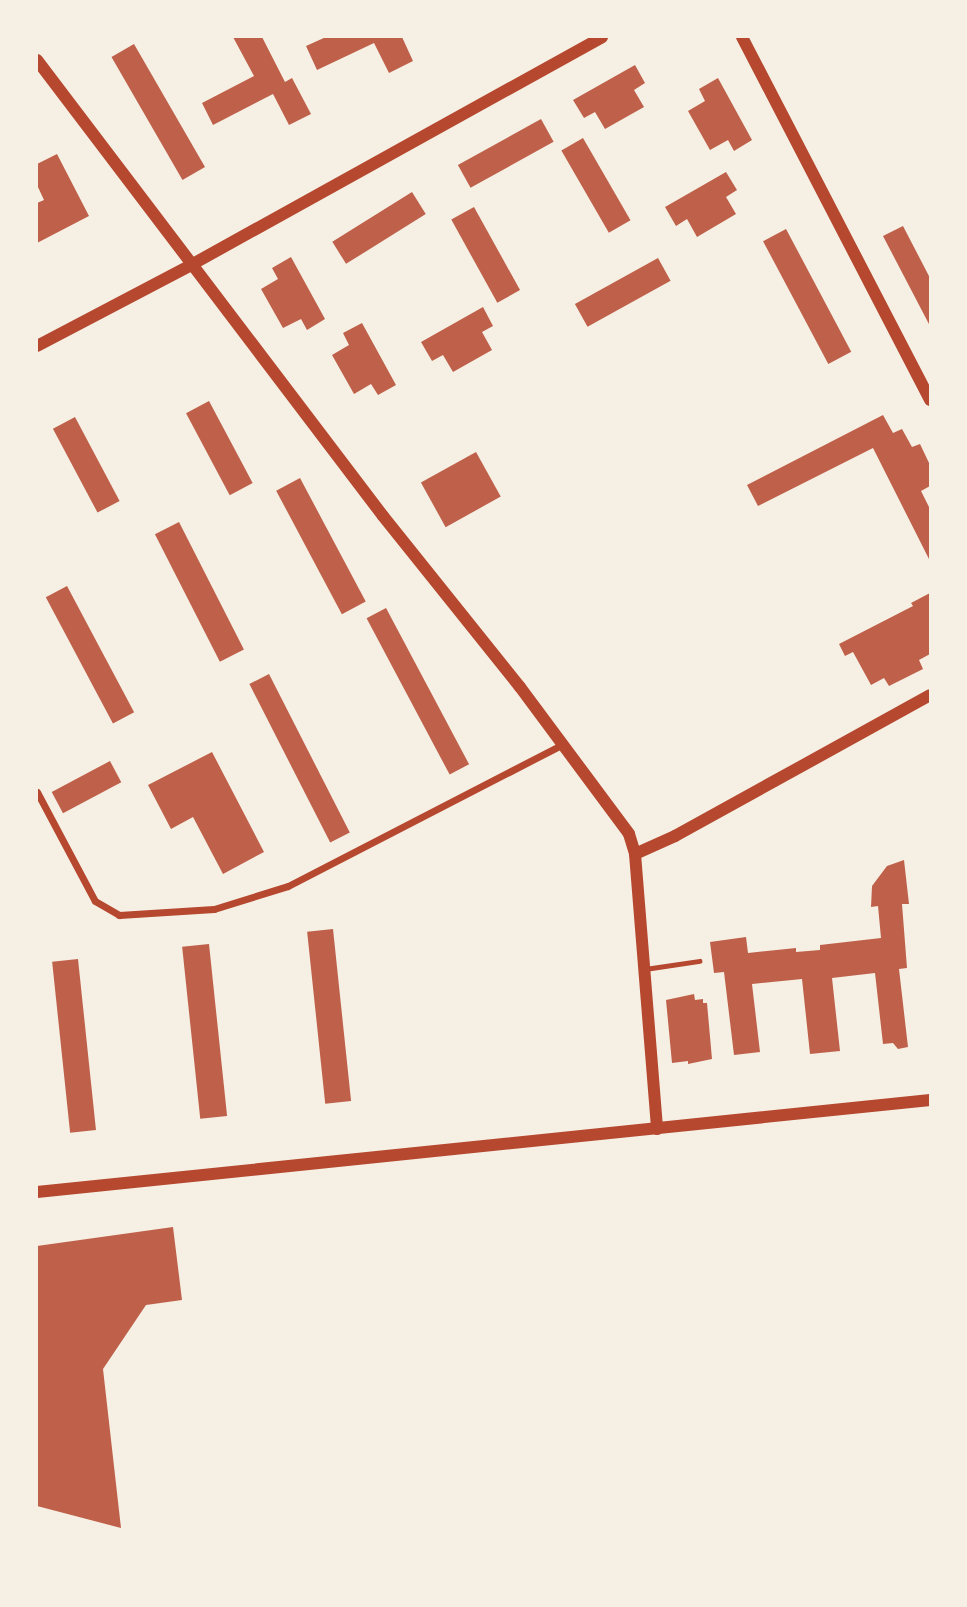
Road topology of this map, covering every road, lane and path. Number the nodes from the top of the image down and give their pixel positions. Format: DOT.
graph roads {
  1 [pos="601,37"];
  2 [pos="742,37"];
  3 [pos="37,60"];
  4 [pos="191,265"];
  5 [pos="37,346"];
  6 [pos="930,400"];
  7 [pos="930,695"];
  8 [pos="563,744"];
  9 [pos="37,792"];
  10 [pos="635,854"];
  11 [pos="699,961"];
  12 [pos="645,969"];
  13 [pos="930,1100"];
  14 [pos="657,1129"];
  15 [pos="37,1192"];
  1 -- 4 [label="street"];
  2 -- 6 [label="street"];
  3 -- 4 [label="street"];
  4 -- 5 [label="street"];
  4 -- 8 [label="street"];
  7 -- 10 [label="street"];
  8 -- 9 [label="street"];
  8 -- 10 [label="street"];
  10 -- 12 [label="street"];
  11 -- 12 [label="lane"];
  12 -- 14 [label="street"];
  13 -- 14 [label="street"];
  14 -- 15 [label="street"];
}
